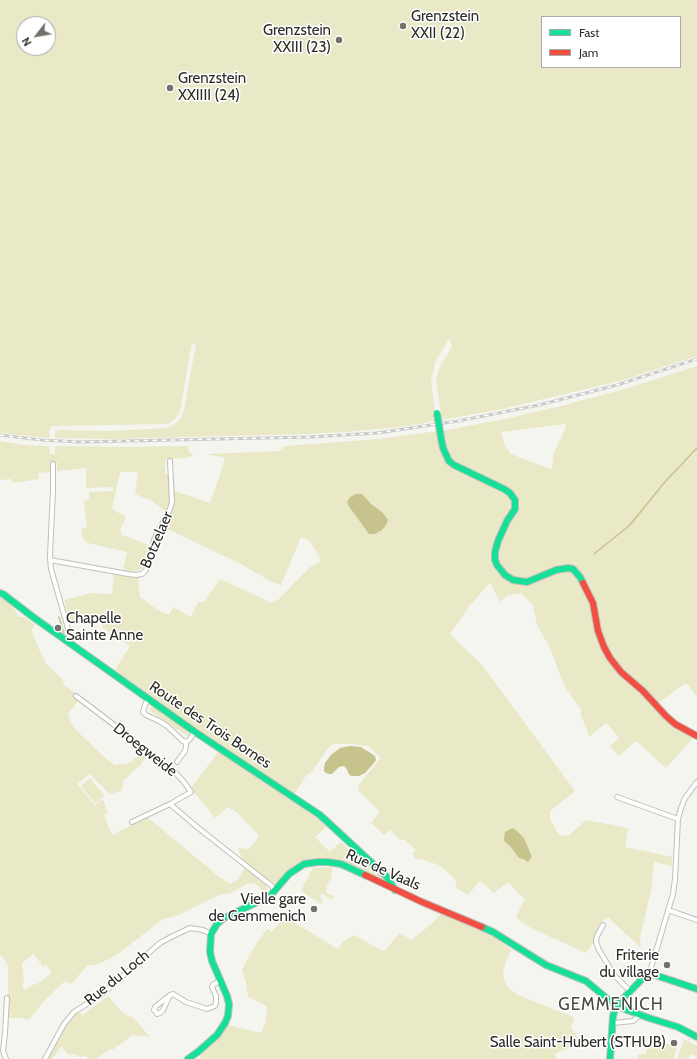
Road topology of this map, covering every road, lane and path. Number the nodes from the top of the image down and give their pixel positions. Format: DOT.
graph roads {
  1 [pos="437,413"];
  2 [pos="170,462"];
  3 [pos="53,464"];
  4 [pos="50,560"];
  5 [pos="0,593"];
  6 [pos="71,644"];
  7 [pos="76,696"];
  8 [pos="148,699"];
  9 [pos="195,732"];
  10 [pos="697,736"];
  11 [pos="186,742"];
  12 [pos="177,762"];
  13 [pos="697,782"];
  14 [pos="617,797"];
  15 [pos="170,804"];
  16 [pos="678,819"];
  17 [pos="132,822"];
  18 [pos="395,890"];
  19 [pos="275,891"];
  20 [pos="668,910"];
  21 [pos="697,920"];
  22 [pos="603,924"];
  23 [pos="211,934"];
  24 [pos="649,975"];
  25 [pos="221,980"];
  26 [pos="697,989"];
  27 [pos="630,990"];
  28 [pos="170,995"];
  29 [pos="7,998"];
  30 [pos="616,1006"];
  31 [pos="640,1015"];
  32 [pos="613,1023"];
  33 [pos="697,1037"];
  34 [pos="6,1059"];
  35 [pos="45,1059"];
  36 [pos="188,1059"];
  37 [pos="610,1059"];
  1 -- 10 [label="street, bridge"];
  2 -- 4 [label="street, Botzelaer"];
  3 -- 4 [label="street"];
  4 -- 6 [label="street"];
  5 -- 6 [label="street, Route des Trois Bornes"];
  6 -- 8 [label="street, Route des Trois Bornes"];
  7 -- 15 [label="street, Droegweide"];
  8 -- 9 [label="street, Route des Trois Bornes"];
  8 -- 11 [label="street"];
  9 -- 11 [label="street"];
  9 -- 18 [label="street, Route des Trois Bornes"];
  11 -- 12 [label="street"];
  13 -- 16 [label="street"];
  14 -- 16 [label="street"];
  15 -- 17 [label="street, Droegweide"];
  15 -- 19 [label="street"];
  16 -- 20 [label="street"];
  18 -- 19 [label="street, Rue de Vaals"];
  18 -- 30 [label="street, Rue de Vaals"];
  19 -- 23 [label="street, Rue de Vaals"];
  20 -- 21 [label="street"];
  20 -- 24 [label="street"];
  22 -- 27 [label="street"];
  23 -- 25 [label="street"];
  23 -- 35 [label="street, Rue du Loch"];
  24 -- 26 [label="street"];
  24 -- 27 [label="street"];
  25 -- 28 [label="street"];
  25 -- 36 [label="street"];
  27 -- 30 [label="street"];
  28 -- 28 [label="street"];
  29 -- 34 [label="street"];
  30 -- 31 [label="street, Rue de Vaals"];
  30 -- 32 [label="street"];
  31 -- 32 [label="street"];
  31 -- 33 [label="street, Rue de Vaals"];
  32 -- 37 [label="street"];
}
